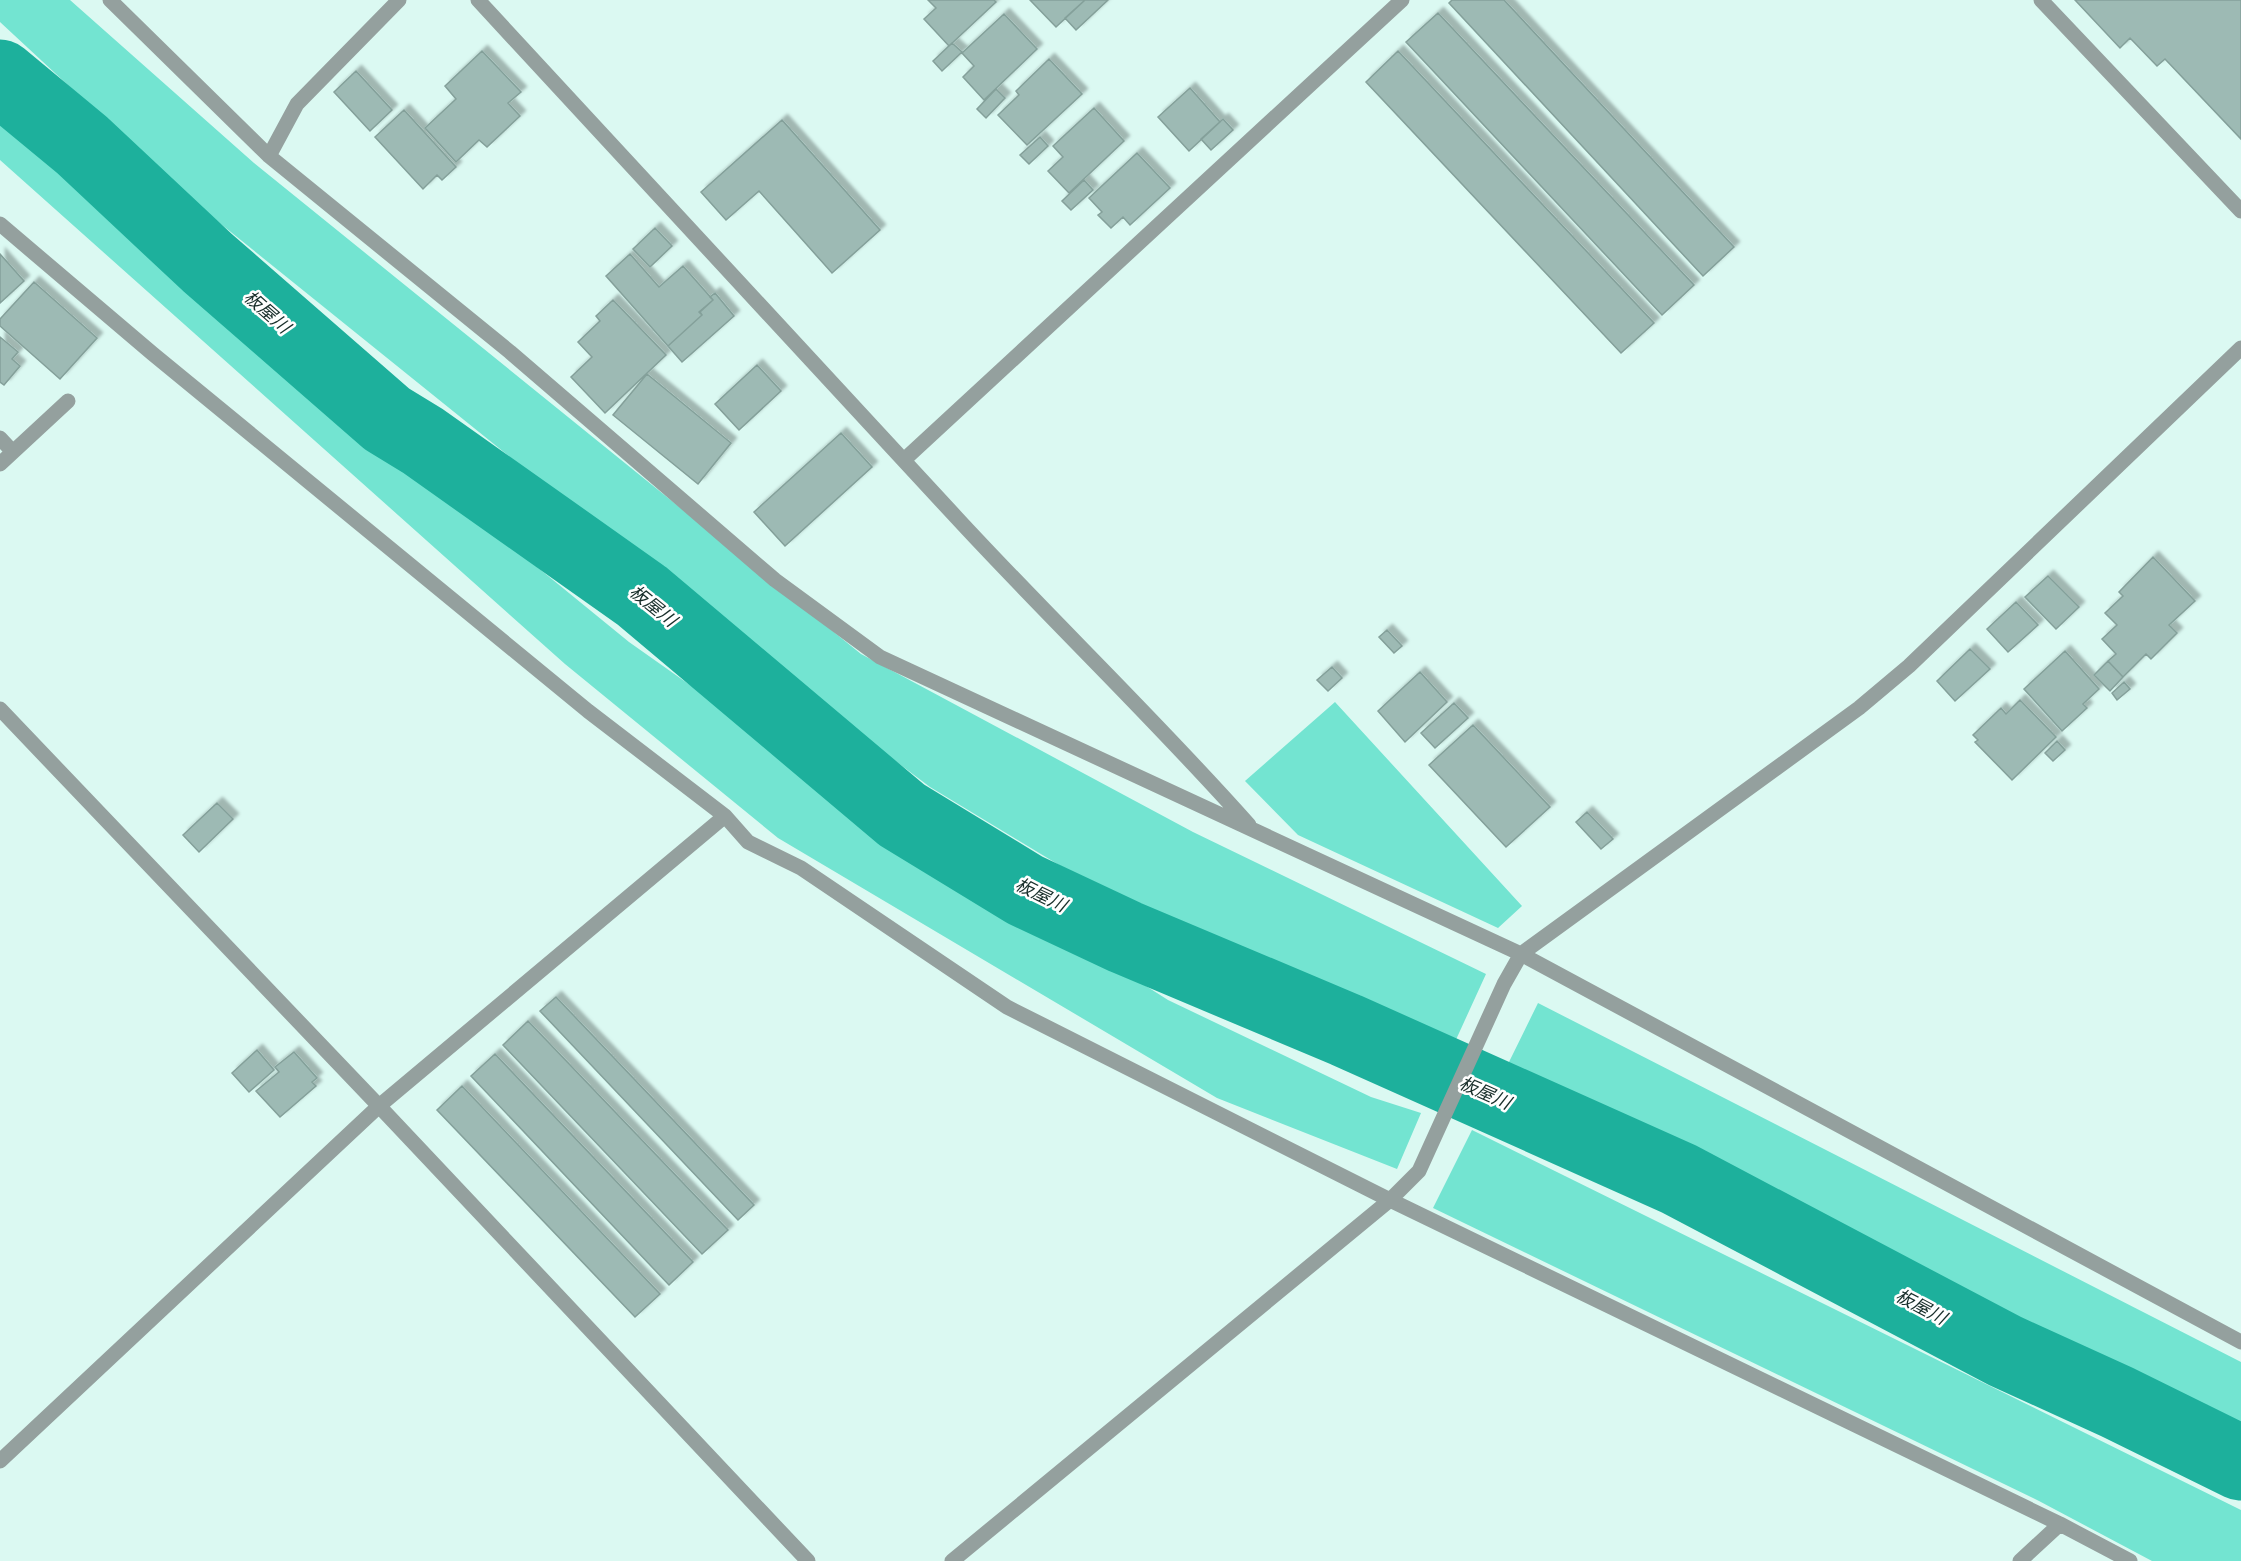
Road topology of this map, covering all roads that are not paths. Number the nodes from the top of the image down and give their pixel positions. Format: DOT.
graph roads {
  1 [pos="110,0"];
  2 [pos="399,0"];
  3 [pos="478,0"];
  4 [pos="1402,0"];
  5 [pos="2041,0"];
  6 [pos="269,156"];
  7 [pos="2241,211"];
  8 [pos="0,224"];
  9 [pos="2241,348"];
  10 [pos="68,401"];
  11 [pos="0,438"];
  12 [pos="13,452"];
  13 [pos="904,459"];
  14 [pos="0,464"];
  15 [pos="0,709"];
  16 [pos="725,816"];
  17 [pos="1253,830"];
  18 [pos="1521,954"];
  19 [pos="379,1106"];
  20 [pos="1390,1200"];
  21 [pos="2241,1342"];
  22 [pos="0,1461"];
  23 [pos="2060,1524"];
  24 [pos="808,1561"];
  25 [pos="952,1561"];
  26 [pos="2020,1561"];
  27 [pos="2130,1561"];
  1 -- 6 [label="street"];
  2 -- 6 [label="street"];
  3 -- 13 [label="street"];
  4 -- 13 [label="street"];
  5 -- 7 [label="street"];
  6 -- 17 [label="street"];
  8 -- 16 [label="street"];
  9 -- 18 [label="street"];
  10 -- 12 [label="street"];
  11 -- 12 [label="street"];
  12 -- 14 [label="street"];
  13 -- 17 [label="street"];
  15 -- 19 [label="street"];
  16 -- 19 [label="street"];
  16 -- 20 [label="street"];
  17 -- 18 [label="street"];
  18 -- 20 [label="street"];
  18 -- 21 [label="street"];
  19 -- 22 [label="street"];
  19 -- 24 [label="street"];
  20 -- 23 [label="street"];
  20 -- 25 [label="street"];
  23 -- 26 [label="street"];
  23 -- 27 [label="street"];
}
